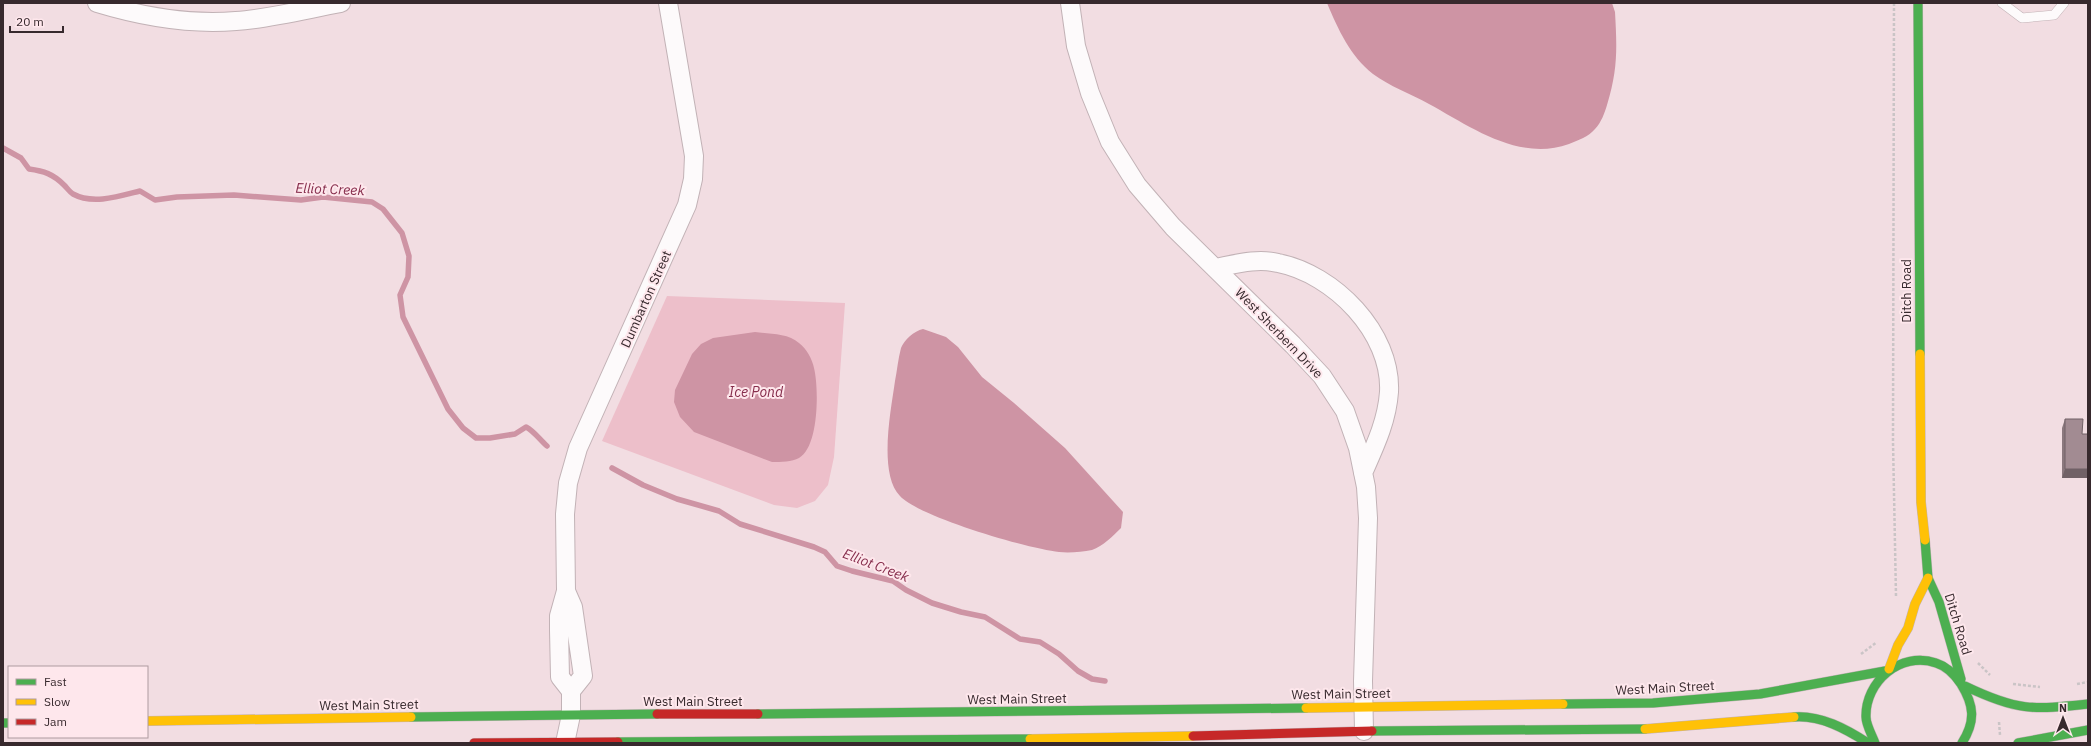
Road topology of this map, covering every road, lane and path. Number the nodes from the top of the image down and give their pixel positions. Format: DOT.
graph roads {
  1 [pos="97,3"];
  2 [pos="341,3"];
  3 [pos="668,3"];
  4 [pos="1070,3"];
  5 [pos="1894,3"];
  6 [pos="1918,3"];
  7 [pos="2002,3"];
  8 [pos="2064,3"];
  9 [pos="1215,268"];
  10 [pos="1363,473"];
  11 [pos="1928,578"];
  12 [pos="1896,600"];
  13 [pos="1882,637"];
  14 [pos="1857,657"];
  15 [pos="1975,658"];
  16 [pos="1887,670"];
  17 [pos="1992,677"];
  18 [pos="2007,681"];
  19 [pos="2088,682"];
  20 [pos="1963,683"];
  21 [pos="2072,685"];
  22 [pos="2042,688"];
  23 [pos="2088,704"];
  24 [pos="1363,706"];
  25 [pos="148,721"];
  26 [pos="2088,730"];
  27 [pos="1364,731"];
  28 [pos="567,732"];
  29 [pos="474,743"];
  30 [pos="1868,743"];
  31 [pos="1875,743"];
  32 [pos="1962,743"];
  33 [pos="2018,743"];
  1 -- 2 [label="street"];
  3 -- 28 [label="street, Dumbarton Street"];
  4 -- 9 [label="street, West Sherbern Drive"];
  5 -- 12 [label="path"];
  6 -- 11 [label="street, Ditch Road"];
  7 -- 8 [label="lane"];
  9 -- 10 [label="street, West Sherbern Drive"];
  9 -- 10 [label="street"];
  10 -- 24 [label="street, West Sherbern Drive"];
  11 -- 16 [label="street"];
  11 -- 20 [label="street, Ditch Road"];
  13 -- 14 [label="path"];
  15 -- 17 [label="path"];
  16 -- 20 [label="street"];
  16 -- 24 [label="street, West Main Street"];
  16 -- 31 [label="street"];
  18 -- 22 [label="path"];
  19 -- 21 [label="path"];
  20 -- 23 [label="street"];
  20 -- 32 [label="street, Ditch Road"];
  24 -- 27 [label="street, West Sherbern Drive"];
  24 -- 28 [label="street, West Main Street"];
  25 -- 28 [label="street, West Main Street"];
  26 -- 33 [label="street"];
  27 -- 28 [label="street, West Main Street"];
  27 -- 30 [label="street, West Main Street"];
  28 -- 29 [label="street, West Main Street"];
}
